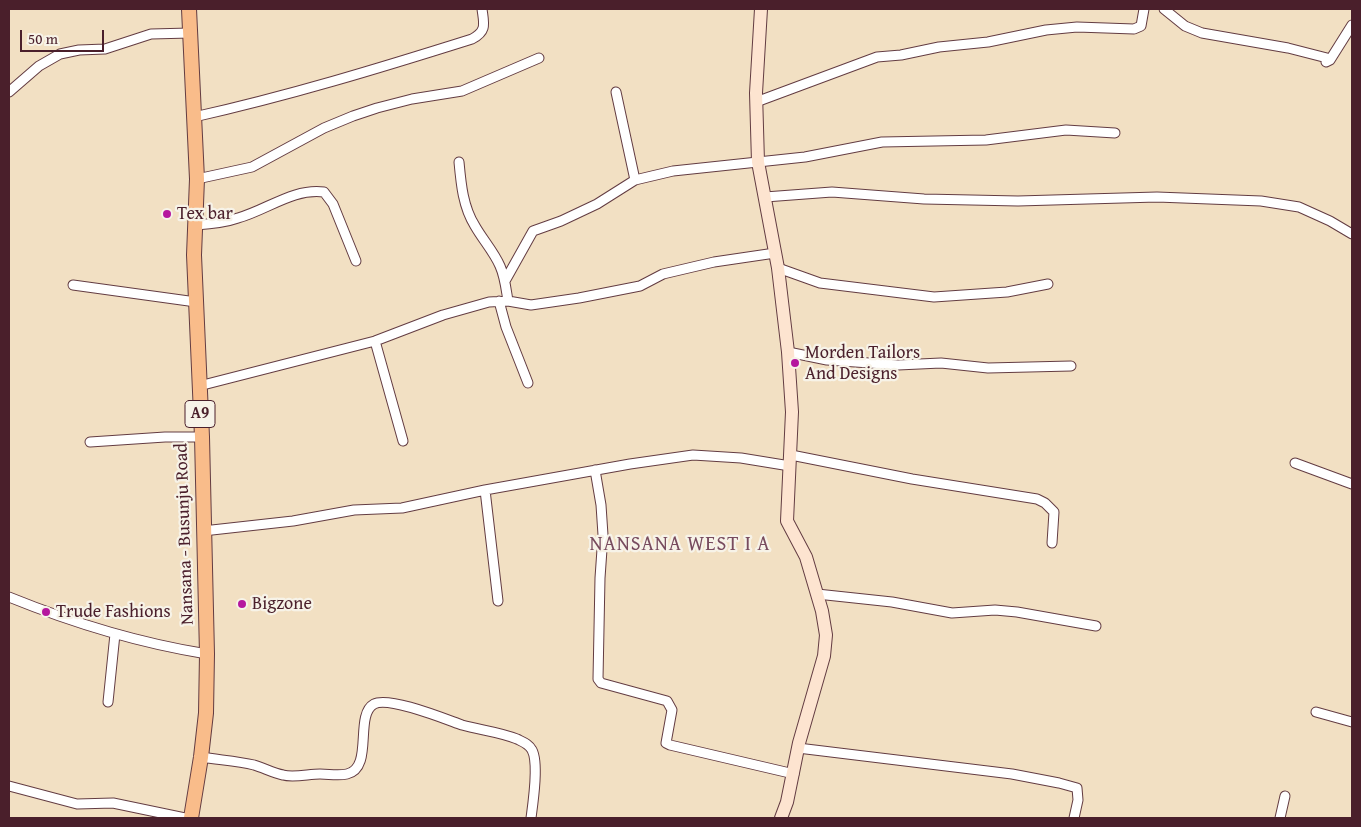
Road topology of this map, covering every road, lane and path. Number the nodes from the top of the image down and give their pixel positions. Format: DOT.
graph roads {
  1 [pos="189,9"];
  2 [pos="482,9"];
  3 [pos="761,9"];
  4 [pos="1144,9"];
  5 [pos="1164,9"];
  6 [pos="1352,25"];
  7 [pos="190,33"];
  8 [pos="539,58"];
  9 [pos="9,92"];
  10 [pos="616,92"];
  11 [pos="756,102"];
  12 [pos="194,117"];
  13 [pos="1115,133"];
  14 [pos="460,162"];
  15 [pos="758,162"];
  16 [pos="197,179"];
  17 [pos="635,180"];
  18 [pos="766,197"];
  19 [pos="196,226"];
  20 [pos="1352,234"];
  21 [pos="775,254"];
  22 [pos="356,261"];
  23 [pos="778,268"];
  24 [pos="505,280"];
  25 [pos="1048,284"];
  26 [pos="73,285"];
  27 [pos="503,301"];
  28 [pos="196,302"];
  29 [pos="375,341"];
  30 [pos="788,352"];
  31 [pos="1071,366"];
  32 [pos="528,383"];
  33 [pos="199,386"];
  34 [pos="202,437"];
  35 [pos="403,441"];
  36 [pos="90,442"];
  37 [pos="791,460"];
  38 [pos="1296,464"];
  39 [pos="595,470"];
  40 [pos="1352,484"];
  41 [pos="486,490"];
  42 [pos="203,531"];
  43 [pos="1052,543"];
  44 [pos="817,594"];
  45 [pos="9,597"];
  46 [pos="498,601"];
  47 [pos="1096,626"];
  48 [pos="115,634"];
  49 [pos="207,654"];
  50 [pos="108,702"];
  51 [pos="1316,712"];
  52 [pos="1352,722"];
  53 [pos="798,748"];
  54 [pos="201,757"];
  55 [pos="794,774"];
  56 [pos="9,786"];
  57 [pos="1285,796"];
  58 [pos="185,818"];
  59 [pos="191,818"];
  60 [pos="530,818"];
  61 [pos="781,818"];
  62 [pos="1074,818"];
  63 [pos="1280,818"];
  1 -- 7 [label="main road, Nansana - Busunju Road / A9"];
  2 -- 12 [label="street"];
  3 -- 11 [label="street"];
  4 -- 11 [label="street"];
  5 -- 6 [label="street"];
  7 -- 9 [label="street"];
  7 -- 12 [label="main road, Nansana - Busunju Road / A9"];
  8 -- 16 [label="street"];
  10 -- 17 [label="street"];
  11 -- 15 [label="street"];
  12 -- 16 [label="main road, Nansana - Busunju Road / A9"];
  13 -- 15 [label="street"];
  14 -- 24 [label="street"];
  15 -- 17 [label="street"];
  15 -- 18 [label="street"];
  16 -- 19 [label="main road, Nansana - Busunju Road / A9"];
  17 -- 24 [label="street"];
  18 -- 20 [label="street"];
  18 -- 21 [label="street"];
  19 -- 22 [label="street"];
  19 -- 28 [label="main road, Nansana - Busunju Road / A9"];
  21 -- 23 [label="street"];
  21 -- 27 [label="street"];
  23 -- 25 [label="street"];
  23 -- 30 [label="street"];
  24 -- 27 [label="street"];
  26 -- 28 [label="street"];
  27 -- 29 [label="street"];
  27 -- 32 [label="street"];
  28 -- 33 [label="main road, Nansana - Busunju Road / A9"];
  29 -- 33 [label="street"];
  29 -- 35 [label="street"];
  30 -- 31 [label="street"];
  30 -- 37 [label="street"];
  33 -- 34 [label="main road, Nansana - Busunju Road / A9"];
  34 -- 36 [label="street"];
  34 -- 42 [label="main road, Nansana - Busunju Road / A9"];
  37 -- 39 [label="street"];
  37 -- 43 [label="street"];
  37 -- 44 [label="street"];
  38 -- 40 [label="street"];
  39 -- 41 [label="street"];
  39 -- 55 [label="street"];
  41 -- 42 [label="street"];
  41 -- 46 [label="street"];
  42 -- 49 [label="main road, Nansana - Busunju Road / A9"];
  44 -- 47 [label="street"];
  44 -- 53 [label="street"];
  45 -- 48 [label="street"];
  48 -- 49 [label="street"];
  48 -- 50 [label="street"];
  49 -- 54 [label="main road, Nansana - Busunju Road / A9"];
  51 -- 52 [label="street"];
  53 -- 55 [label="street"];
  53 -- 62 [label="street"];
  54 -- 59 [label="main road, Nansana - Busunju Road / A9"];
  54 -- 60 [label="street"];
  55 -- 61 [label="street"];
  56 -- 58 [label="street"];
  57 -- 63 [label="street"];
}
